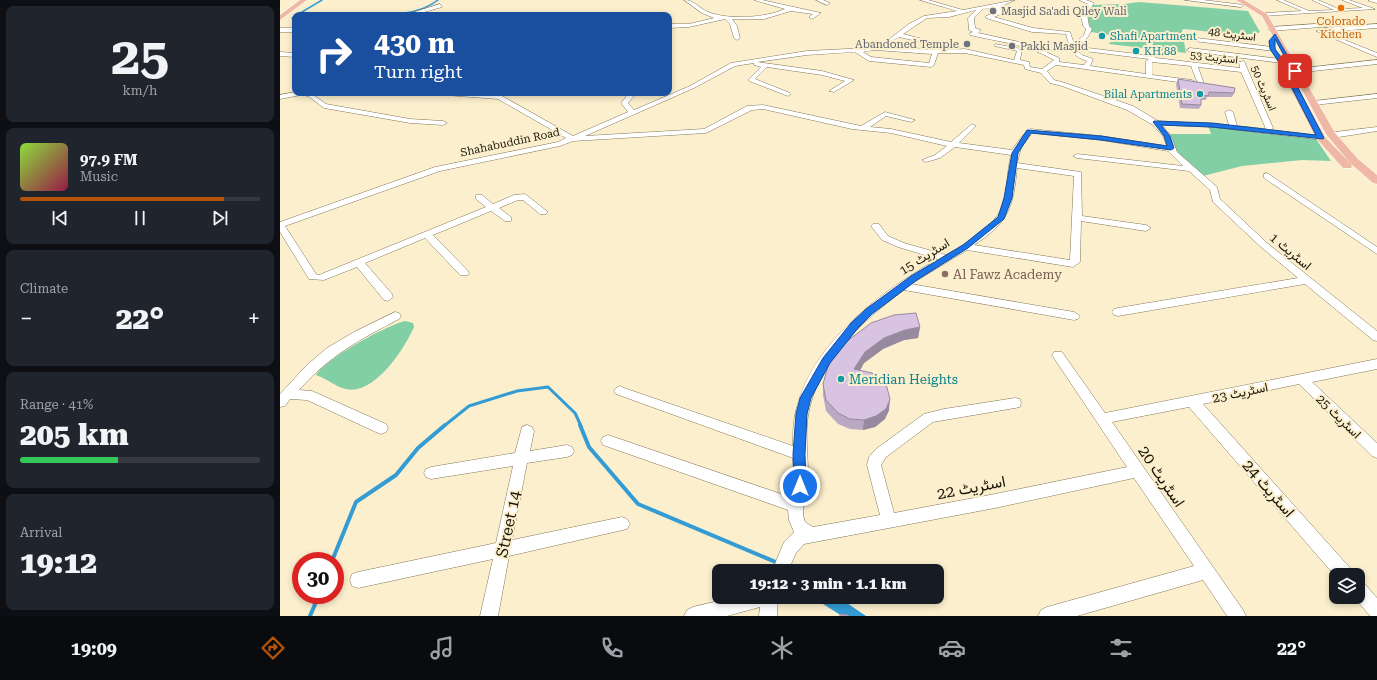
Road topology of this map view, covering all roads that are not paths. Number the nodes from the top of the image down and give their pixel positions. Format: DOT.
graph roads {
  1 [pos="292,0"];
  2 [pos="686,0"];
  3 [pos="756,0"];
  4 [pos="818,0"];
  5 [pos="922,0"];
  6 [pos="1013,0"];
  7 [pos="1081,0"];
  8 [pos="1188,0"];
  9 [pos="1232,0"];
  10 [pos="1279,0"];
  11 [pos="1314,0"];
  12 [pos="1344,0"];
  13 [pos="1371,0"];
  14 [pos="301,2"];
  15 [pos="988,2"];
  16 [pos="1240,2"];
  17 [pos="1377,2"];
  18 [pos="828,3"];
  19 [pos="440,6"];
  20 [pos="998,6"];
  21 [pos="982,8"];
  22 [pos="280,9"];
  23 [pos="790,9"];
  24 [pos="1374,10"];
  25 [pos="963,11"];
  26 [pos="419,12"];
  27 [pos="1310,12"];
  28 [pos="1263,14"];
  29 [pos="1341,14"];
  30 [pos="812,17"];
  31 [pos="280,18"];
  32 [pos="720,18"];
  33 [pos="727,18"];
  34 [pos="1352,22"];
  35 [pos="733,24"];
  36 [pos="764,24"];
  37 [pos="1331,25"];
  38 [pos="672,26"];
  39 [pos="1377,26"];
  40 [pos="1365,27"];
  41 [pos="1032,30"];
  42 [pos="280,31"];
  43 [pos="292,31"];
  44 [pos="1377,31"];
  45 [pos="1273,32"];
  46 [pos="898,35"];
  47 [pos="1222,36"];
  48 [pos="738,38"];
  49 [pos="1188,39"];
  50 [pos="1007,40"];
  51 [pos="1018,42"];
  52 [pos="1225,43"];
  53 [pos="996,45"];
  54 [pos="874,48"];
  55 [pos="1075,49"];
  56 [pos="1273,49"];
  57 [pos="1190,50"];
  58 [pos="857,51"];
  59 [pos="935,52"];
  60 [pos="948,52"];
  61 [pos="1119,52"];
  62 [pos="976,53"];
  63 [pos="280,54"];
  64 [pos="292,55"];
  65 [pos="1377,55"];
  66 [pos="1241,56"];
  67 [pos="1153,58"];
  68 [pos="1281,61"];
  69 [pos="743,62"];
  70 [pos="1016,62"];
  71 [pos="1117,62"];
  72 [pos="1377,62"];
  73 [pos="1055,63"];
  74 [pos="766,65"];
  75 [pos="1194,65"];
  76 [pos="1088,68"];
  77 [pos="1244,70"];
  78 [pos="1044,71"];
  79 [pos="1295,71"];
  80 [pos="1149,76"];
  81 [pos="1200,84"];
  82 [pos="1208,85"];
  83 [pos="832,91"];
  84 [pos="788,94"];
  85 [pos="292,95"];
  86 [pos="311,96"];
  87 [pos="478,96"];
  88 [pos="630,96"];
  89 [pos="672,96"];
  90 [pos="672,96"];
  91 [pos="1377,96"];
  92 [pos="280,97"];
  93 [pos="1300,101"];
  94 [pos="1314,103"];
  95 [pos="1228,112"];
  96 [pos="633,113"];
  97 [pos="910,120"];
  98 [pos="1156,122"];
  99 [pos="443,124"];
  100 [pos="972,126"];
  101 [pos="863,128"];
  102 [pos="1234,128"];
  103 [pos="1269,128"];
  104 [pos="1375,130"];
  105 [pos="1331,134"];
  106 [pos="1321,138"];
  107 [pos="573,139"];
  108 [pos="954,144"];
  109 [pos="1018,148"];
  110 [pos="1171,148"];
  111 [pos="926,160"];
  112 [pos="1012,165"];
  113 [pos="1190,169"];
  114 [pos="1078,174"];
  115 [pos="1267,176"];
  116 [pos="1377,181"];
  117 [pos="1377,190"];
  118 [pos="479,197"];
  119 [pos="492,207"];
  120 [pos="543,212"];
  121 [pos="1076,218"];
  122 [pos="508,219"];
  123 [pos="280,225"];
  124 [pos="876,226"];
  125 [pos="1146,228"];
  126 [pos="427,235"];
  127 [pos="966,247"];
  128 [pos="1377,252"];
  129 [pos="947,258"];
  130 [pos="359,263"];
  131 [pos="464,273"];
  132 [pos="1306,280"];
  133 [pos="902,286"];
  134 [pos="388,297"];
  135 [pos="1118,312"];
  136 [pos="395,316"];
  137 [pos="1074,316"];
  138 [pos="1377,337"];
  139 [pos="1058,355"];
  140 [pos="1377,364"];
  141 [pos="1301,379"];
  142 [pos="620,391"];
  143 [pos="284,398"];
  144 [pos="1193,402"];
  145 [pos="1015,403"];
  146 [pos="1102,419"];
  147 [pos="382,428"];
  148 [pos="527,431"];
  149 [pos="608,441"];
  150 [pos="567,451"];
  151 [pos="1377,452"];
  152 [pos="799,454"];
  153 [pos="522,458"];
  154 [pos="1137,471"];
  155 [pos="431,473"];
  156 [pos="797,506"];
  157 [pos="889,521"];
  158 [pos="622,524"];
  159 [pos="813,536"];
  160 [pos="503,549"];
  161 [pos="783,564"];
  162 [pos="1339,568"];
  163 [pos="1206,571"];
  164 [pos="358,580"];
  165 [pos="1365,598"];
  166 [pos="742,604"];
  167 [pos="769,604"];
  168 [pos="1377,611"];
  169 [pos="489,616"];
  170 [pos="693,616"];
  171 [pos="768,616"];
  172 [pos="1048,616"];
  173 [pos="1237,616"];
  1 -- 22 [label="main road"];
  2 -- 32 [label="street"];
  3 -- 23 [label="street"];
  4 -- 18 [label="street"];
  5 -- 25 [label="street"];
  6 -- 20 [label="street"];
  7 -- 55 [label="street"];
  8 -- 16 [label="street"];
  9 -- 16 [label="main road"];
  10 -- 27 [label="street"];
  11 -- 29 [label="street"];
  12 -- 24 [label="street"];
  13 -- 17 [label="street"];
  14 -- 31 [label="main road"];
  15 -- 20 [label="street"];
  16 -- 28 [label="main road"];
  19 -- 26 [label="street"];
  20 -- 21 [label="street"];
  20 -- 41 [label="street"];
  21 -- 25 [label="street"];
  21 -- 50 [label="street"];
  23 -- 30 [label="street"];
  23 -- 33 [label="street"];
  24 -- 29 [label="street"];
  25 -- 46 [label="street"];
  27 -- 28 [label="street"];
  27 -- 29 [label="street"];
  28 -- 45 [label="main road"];
  32 -- 33 [label="street"];
  32 -- 38 [label="street"];
  33 -- 35 [label="street"];
  34 -- 40 [label="street"];
  35 -- 36 [label="street"];
  35 -- 48 [label="street"];
  37 -- 45 [label="street"];
  39 -- 40 [label="street"];
  40 -- 44 [label="street"];
  40 -- 65 [label="street"];
  41 -- 51 [label="street"];
  41 -- 55 [label="street"];
  42 -- 43 [label="street"];
  45 -- 56 [label="main road"];
  45 -- 79 [label="main road"];
  46 -- 54 [label="street"];
  46 -- 60 [label="street"];
  47 -- 52 [label="street"];
  49 -- 52 [label="street, اسٹریٹ 48"];
  50 -- 51 [label="street"];
  50 -- 53 [label="street"];
  51 -- 73 [label="street"];
  52 -- 56 [label="street, اسٹریٹ 48"];
  53 -- 62 [label="street"];
  53 -- 70 [label="street"];
  54 -- 58 [label="street, Shahabuddin Road"];
  54 -- 59 [label="street"];
  55 -- 61 [label="street"];
  55 -- 76 [label="street"];
  56 -- 68 [label="main road"];
  57 -- 66 [label="street"];
  58 -- 59 [label="street"];
  58 -- 69 [label="street, Shahabuddin Road"];
  59 -- 60 [label="street"];
  60 -- 62 [label="street"];
  61 -- 67 [label="street"];
  61 -- 71 [label="street"];
  62 -- 70 [label="street"];
  63 -- 64 [label="street"];
  66 -- 68 [label="street"];
  66 -- 77 [label="street, اسٹریٹ 50"];
  68 -- 93 [label="main road"];
  69 -- 74 [label="street"];
  69 -- 89 [label="street, Shahabuddin Road"];
  70 -- 78 [label="street"];
  72 -- 79 [label="street"];
  73 -- 76 [label="street"];
  73 -- 78 [label="street"];
  74 -- 83 [label="street"];
  74 -- 84 [label="street"];
  75 -- 77 [label="street, اسٹریٹ 53"];
  75 -- 80 [label="street, اسٹریٹ 53"];
  75 -- 81 [label="street"];
  76 -- 80 [label="street"];
  77 -- 103 [label="street, اسٹریٹ 50"];
  78 -- 98 [label="street"];
  79 -- 94 [label="main road"];
  80 -- 81 [label="street"];
  81 -- 82 [label="street"];
  85 -- 92 [label="street"];
  86 -- 99 [label="street"];
  87 -- 107 [label="street"];
  88 -- 96 [label="street"];
  90 -- 96 [label="street, Shahabuddin Road"];
  91 -- 94 [label="street"];
  93 -- 94 [label="main road"];
  93 -- 106 [label="main road"];
  94 -- 105 [label="main road"];
  95 -- 102 [label="street"];
  96 -- 107 [label="street, Shahabuddin Road"];
  97 -- 101 [label="street"];
  98 -- 102 [label="street"];
  98 -- 110 [label="street, اسٹریٹ 1"];
  100 -- 108 [label="street"];
  101 -- 107 [label="street"];
  101 -- 108 [label="street"];
  102 -- 106 [label="street"];
  104 -- 105 [label="street"];
  105 -- 116 [label="main road"];
  106 -- 117 [label="main road"];
  107 -- 123 [label="street, Shahabuddin Road"];
  108 -- 109 [label="street"];
  108 -- 111 [label="street"];
  109 -- 110 [label="street"];
  109 -- 112 [label="street, اسٹریٹ 15"];
  110 -- 113 [label="street, اسٹریٹ 1"];
  112 -- 114 [label="street"];
  112 -- 127 [label="street, اسٹریٹ 15"];
  113 -- 114 [label="street"];
  113 -- 132 [label="street, اسٹریٹ 1"];
  114 -- 121 [label="street"];
  115 -- 128 [label="street"];
  118 -- 119 [label="street"];
  119 -- 120 [label="street"];
  119 -- 122 [label="street"];
  119 -- 126 [label="street"];
  121 -- 125 [label="street"];
  121 -- 127 [label="street"];
  123 -- 130 [label="street"];
  124 -- 129 [label="street"];
  126 -- 130 [label="street"];
  126 -- 131 [label="street"];
  127 -- 129 [label="street, اسٹریٹ 15"];
  129 -- 133 [label="street, اسٹریٹ 15"];
  130 -- 134 [label="street"];
  132 -- 135 [label="street"];
  132 -- 138 [label="street, اسٹریٹ 1"];
  133 -- 137 [label="street"];
  133 -- 152 [label="street, اسٹریٹ 15"];
  136 -- 143 [label="street"];
  139 -- 146 [label="street, اسٹریٹ 20"];
  140 -- 141 [label="street, اسٹریٹ 23"];
  141 -- 144 [label="street, اسٹریٹ 23"];
  141 -- 151 [label="street, اسٹریٹ 25"];
  142 -- 152 [label="street"];
  143 -- 147 [label="street"];
  144 -- 146 [label="street, اسٹریٹ 23"];
  144 -- 162 [label="street, اسٹریٹ 24"];
  145 -- 157 [label="street"];
  146 -- 154 [label="street, اسٹریٹ 20"];
  148 -- 153 [label="street, Street 14"];
  149 -- 156 [label="street"];
  150 -- 153 [label="street"];
  152 -- 156 [label="street, اسٹریٹ 15"];
  153 -- 155 [label="street"];
  153 -- 160 [label="street, Street 14"];
  154 -- 157 [label="street, اسٹریٹ 22"];
  154 -- 163 [label="street, اسٹریٹ 20"];
  156 -- 159 [label="street, اسٹریٹ 15"];
  157 -- 159 [label="street, اسٹریٹ 22"];
  158 -- 160 [label="street"];
  159 -- 161 [label="street, اسٹریٹ 22"];
  160 -- 164 [label="street"];
  160 -- 169 [label="street, Street 14"];
  163 -- 172 [label="street"];
  163 -- 173 [label="street, اسٹریٹ 20"];
  165 -- 168 [label="street"];
  166 -- 170 [label="street"];
  167 -- 171 [label="street"];
}
